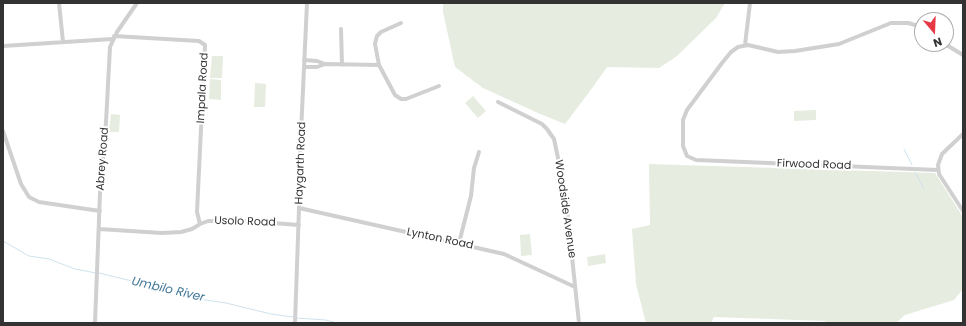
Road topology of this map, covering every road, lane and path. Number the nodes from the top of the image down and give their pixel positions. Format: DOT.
graph roads {
  1 [pos="59,3"];
  2 [pos="137,3"];
  3 [pos="307,3"];
  4 [pos="750,3"];
  5 [pos="401,23"];
  6 [pos="914,25"];
  7 [pos="341,29"];
  8 [pos="113,38"];
  9 [pos="63,42"];
  10 [pos="745,45"];
  11 [pos="3,46"];
  12 [pos="954,50"];
  13 [pos="963,55"];
  14 [pos="304,60"];
  15 [pos="325,64"];
  16 [pos="342,64"];
  17 [pos="379,65"];
  18 [pos="304,68"];
  19 [pos="439,86"];
  20 [pos="498,102"];
  21 [pos="3,131"];
  22 [pos="963,134"];
  23 [pos="479,152"];
  24 [pos="938,170"];
  25 [pos="299,208"];
  26 [pos="100,211"];
  27 [pos="963,211"];
  28 [pos="200,224"];
  29 [pos="299,224"];
  30 [pos="99,229"];
  31 [pos="459,244"];
  32 [pos="575,287"];
  33 [pos="95,323"];
  34 [pos="295,323"];
  35 [pos="579,323"];
  1 -- 9 [label="street"];
  2 -- 8 [label="street, Abrey Road"];
  3 -- 14 [label="street, Haygarth Road"];
  4 -- 10 [label="street"];
  5 -- 17 [label="street"];
  6 -- 10 [label="street"];
  7 -- 16 [label="street"];
  8 -- 9 [label="street"];
  8 -- 26 [label="street, Abrey Road"];
  8 -- 28 [label="street, Impala Road"];
  9 -- 11 [label="street"];
  10 -- 24 [label="street, Firwood Road"];
  12 -- 13 [label="street"];
  14 -- 15 [label="street"];
  14 -- 18 [label="street, Haygarth Road"];
  15 -- 16 [label="street"];
  15 -- 18 [label="street"];
  16 -- 17 [label="street"];
  17 -- 19 [label="street"];
  18 -- 25 [label="street, Haygarth Road"];
  20 -- 32 [label="street, Woodside Avenue"];
  21 -- 26 [label="street"];
  22 -- 24 [label="street"];
  23 -- 31 [label="street"];
  24 -- 27 [label="street"];
  25 -- 29 [label="street, Haygarth Road"];
  25 -- 31 [label="street, Lynton Road"];
  26 -- 30 [label="street, Abrey Road"];
  28 -- 29 [label="street, Usolo Road"];
  28 -- 30 [label="street, Usolo Road"];
  29 -- 34 [label="street, Haygarth Road"];
  30 -- 33 [label="street, Abrey Road"];
  31 -- 32 [label="street, Lynton Road"];
  32 -- 35 [label="street, Woodside Avenue"];
}
